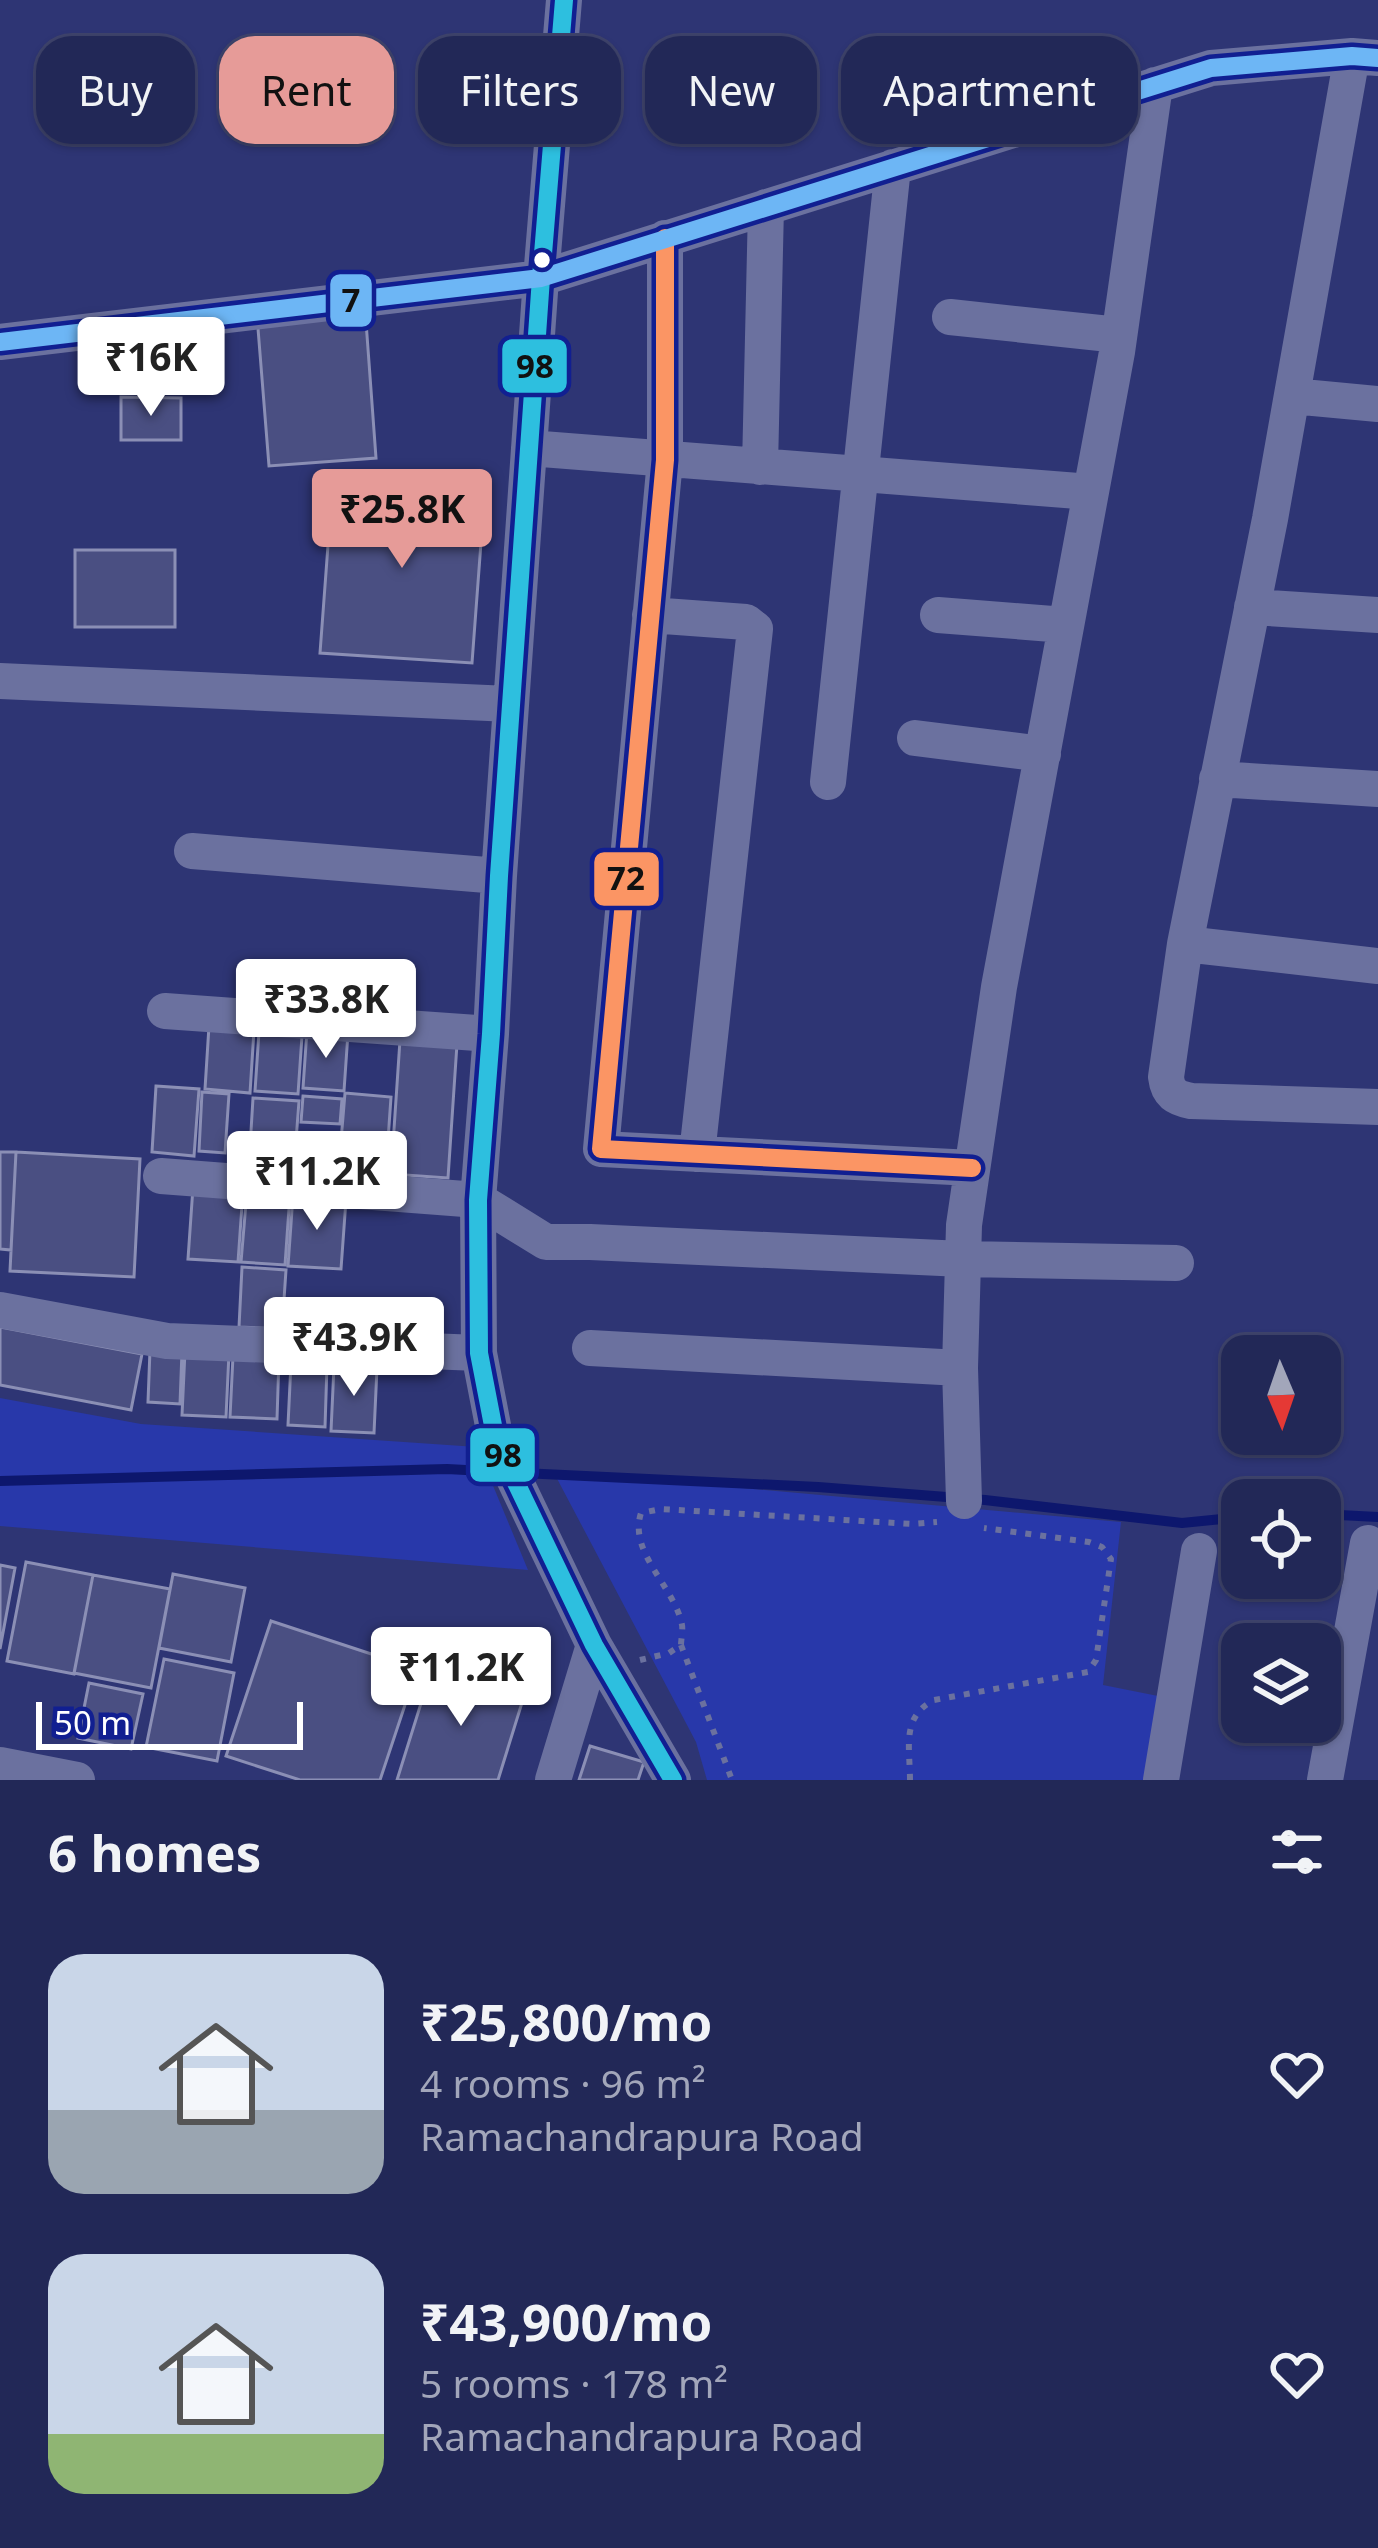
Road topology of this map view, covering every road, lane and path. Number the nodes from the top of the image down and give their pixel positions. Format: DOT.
graph roads {
  1 [pos="564,0"];
  2 [pos="1365,57"];
  3 [pos="1155,85"];
  4 [pos="893,167"];
  5 [pos="766,207"];
  6 [pos="665,238"];
  7 [pos="541,278"];
  8 [pos="950,317"];
  9 [pos="1119,335"];
  10 [pos="0,342"];
  11 [pos="1292,396"];
  12 [pos="1378,404"];
  13 [pos="529,448"];
  14 [pos="664,460"];
  15 [pos="760,467"];
  16 [pos="860,472"];
  17 [pos="1091,492"];
  18 [pos="1252,607"];
  19 [pos="938,614"];
  20 [pos="650,615"];
  21 [pos="1378,615"];
  22 [pos="1065,626"];
  23 [pos="0,682"];
  24 [pos="511,704"];
  25 [pos="915,738"];
  26 [pos="1042,754"];
  27 [pos="1217,778"];
  28 [pos="828,782"];
  29 [pos="1378,789"];
  30 [pos="192,851"];
  31 [pos="499,875"];
  32 [pos="1185,944"];
  33 [pos="1378,966"];
  34 [pos="165,1011"];
  35 [pos="491,1034"];
  36 [pos="1378,1107"];
  37 [pos="697,1154"];
  38 [pos="972,1168"];
  39 [pos="161,1176"];
  40 [pos="478,1200"];
  41 [pos="963,1259"];
  42 [pos="1176,1263"];
  43 [pos="0,1310"];
  44 [pos="590,1348"];
  45 [pos="479,1353"];
  46 [pos="960,1367"];
  47 [pos="962,1516"];
  48 [pos="1368,1543"];
  49 [pos="1199,1552"];
  50 [pos="681,1645"];
  51 [pos="601,1656"];
  52 [pos="0,1765"];
  53 [pos="77,1780"];
  54 [pos="553,1780"];
  55 [pos="673,1780"];
  56 [pos="732,1780"];
  57 [pos="910,1780"];
  58 [pos="1161,1780"];
  59 [pos="1324,1780"];
  1 -- 7 [label="street"];
  2 -- 3 [label="street"];
  2 -- 11 [label="street"];
  3 -- 4 [label="street"];
  3 -- 9 [label="street"];
  4 -- 5 [label="street"];
  4 -- 16 [label="street"];
  5 -- 6 [label="street"];
  5 -- 15 [label="street"];
  6 -- 7 [label="street"];
  6 -- 14 [label="street"];
  7 -- 10 [label="street"];
  7 -- 13 [label="street"];
  8 -- 9 [label="street"];
  9 -- 17 [label="street"];
  11 -- 12 [label="street"];
  11 -- 18 [label="street"];
  13 -- 14 [label="street"];
  13 -- 24 [label="street"];
  14 -- 15 [label="street"];
  14 -- 20 [label="street"];
  15 -- 16 [label="street"];
  16 -- 17 [label="street"];
  16 -- 28 [label="street"];
  17 -- 22 [label="street"];
  18 -- 21 [label="street"];
  18 -- 27 [label="street"];
  19 -- 22 [label="street"];
  20 -- 37 [label="street"];
  20 -- 37 [label="street"];
  22 -- 26 [label="street"];
  23 -- 24 [label="street"];
  24 -- 31 [label="street"];
  25 -- 26 [label="street"];
  26 -- 38 [label="street"];
  27 -- 29 [label="street"];
  27 -- 32 [label="street"];
  30 -- 31 [label="street"];
  31 -- 35 [label="street"];
  32 -- 33 [label="street"];
  32 -- 36 [label="street"];
  34 -- 35 [label="street"];
  35 -- 40 [label="street"];
  37 -- 38 [label="street"];
  38 -- 41 [label="street"];
  39 -- 40 [label="street"];
  40 -- 41 [label="street"];
  40 -- 45 [label="street"];
  41 -- 42 [label="street"];
  41 -- 46 [label="street"];
  43 -- 45 [label="street"];
  44 -- 46 [label="street"];
  45 -- 51 [label="street"];
  46 -- 47 [label="street"];
  47 -- 50 [label="path"];
  47 -- 57 [label="path"];
  48 -- 59 [label="street"];
  49 -- 58 [label="street"];
  50 -- 51 [label="path"];
  50 -- 56 [label="path"];
  51 -- 54 [label="street"];
  51 -- 55 [label="street"];
  52 -- 53 [label="street"];
}
